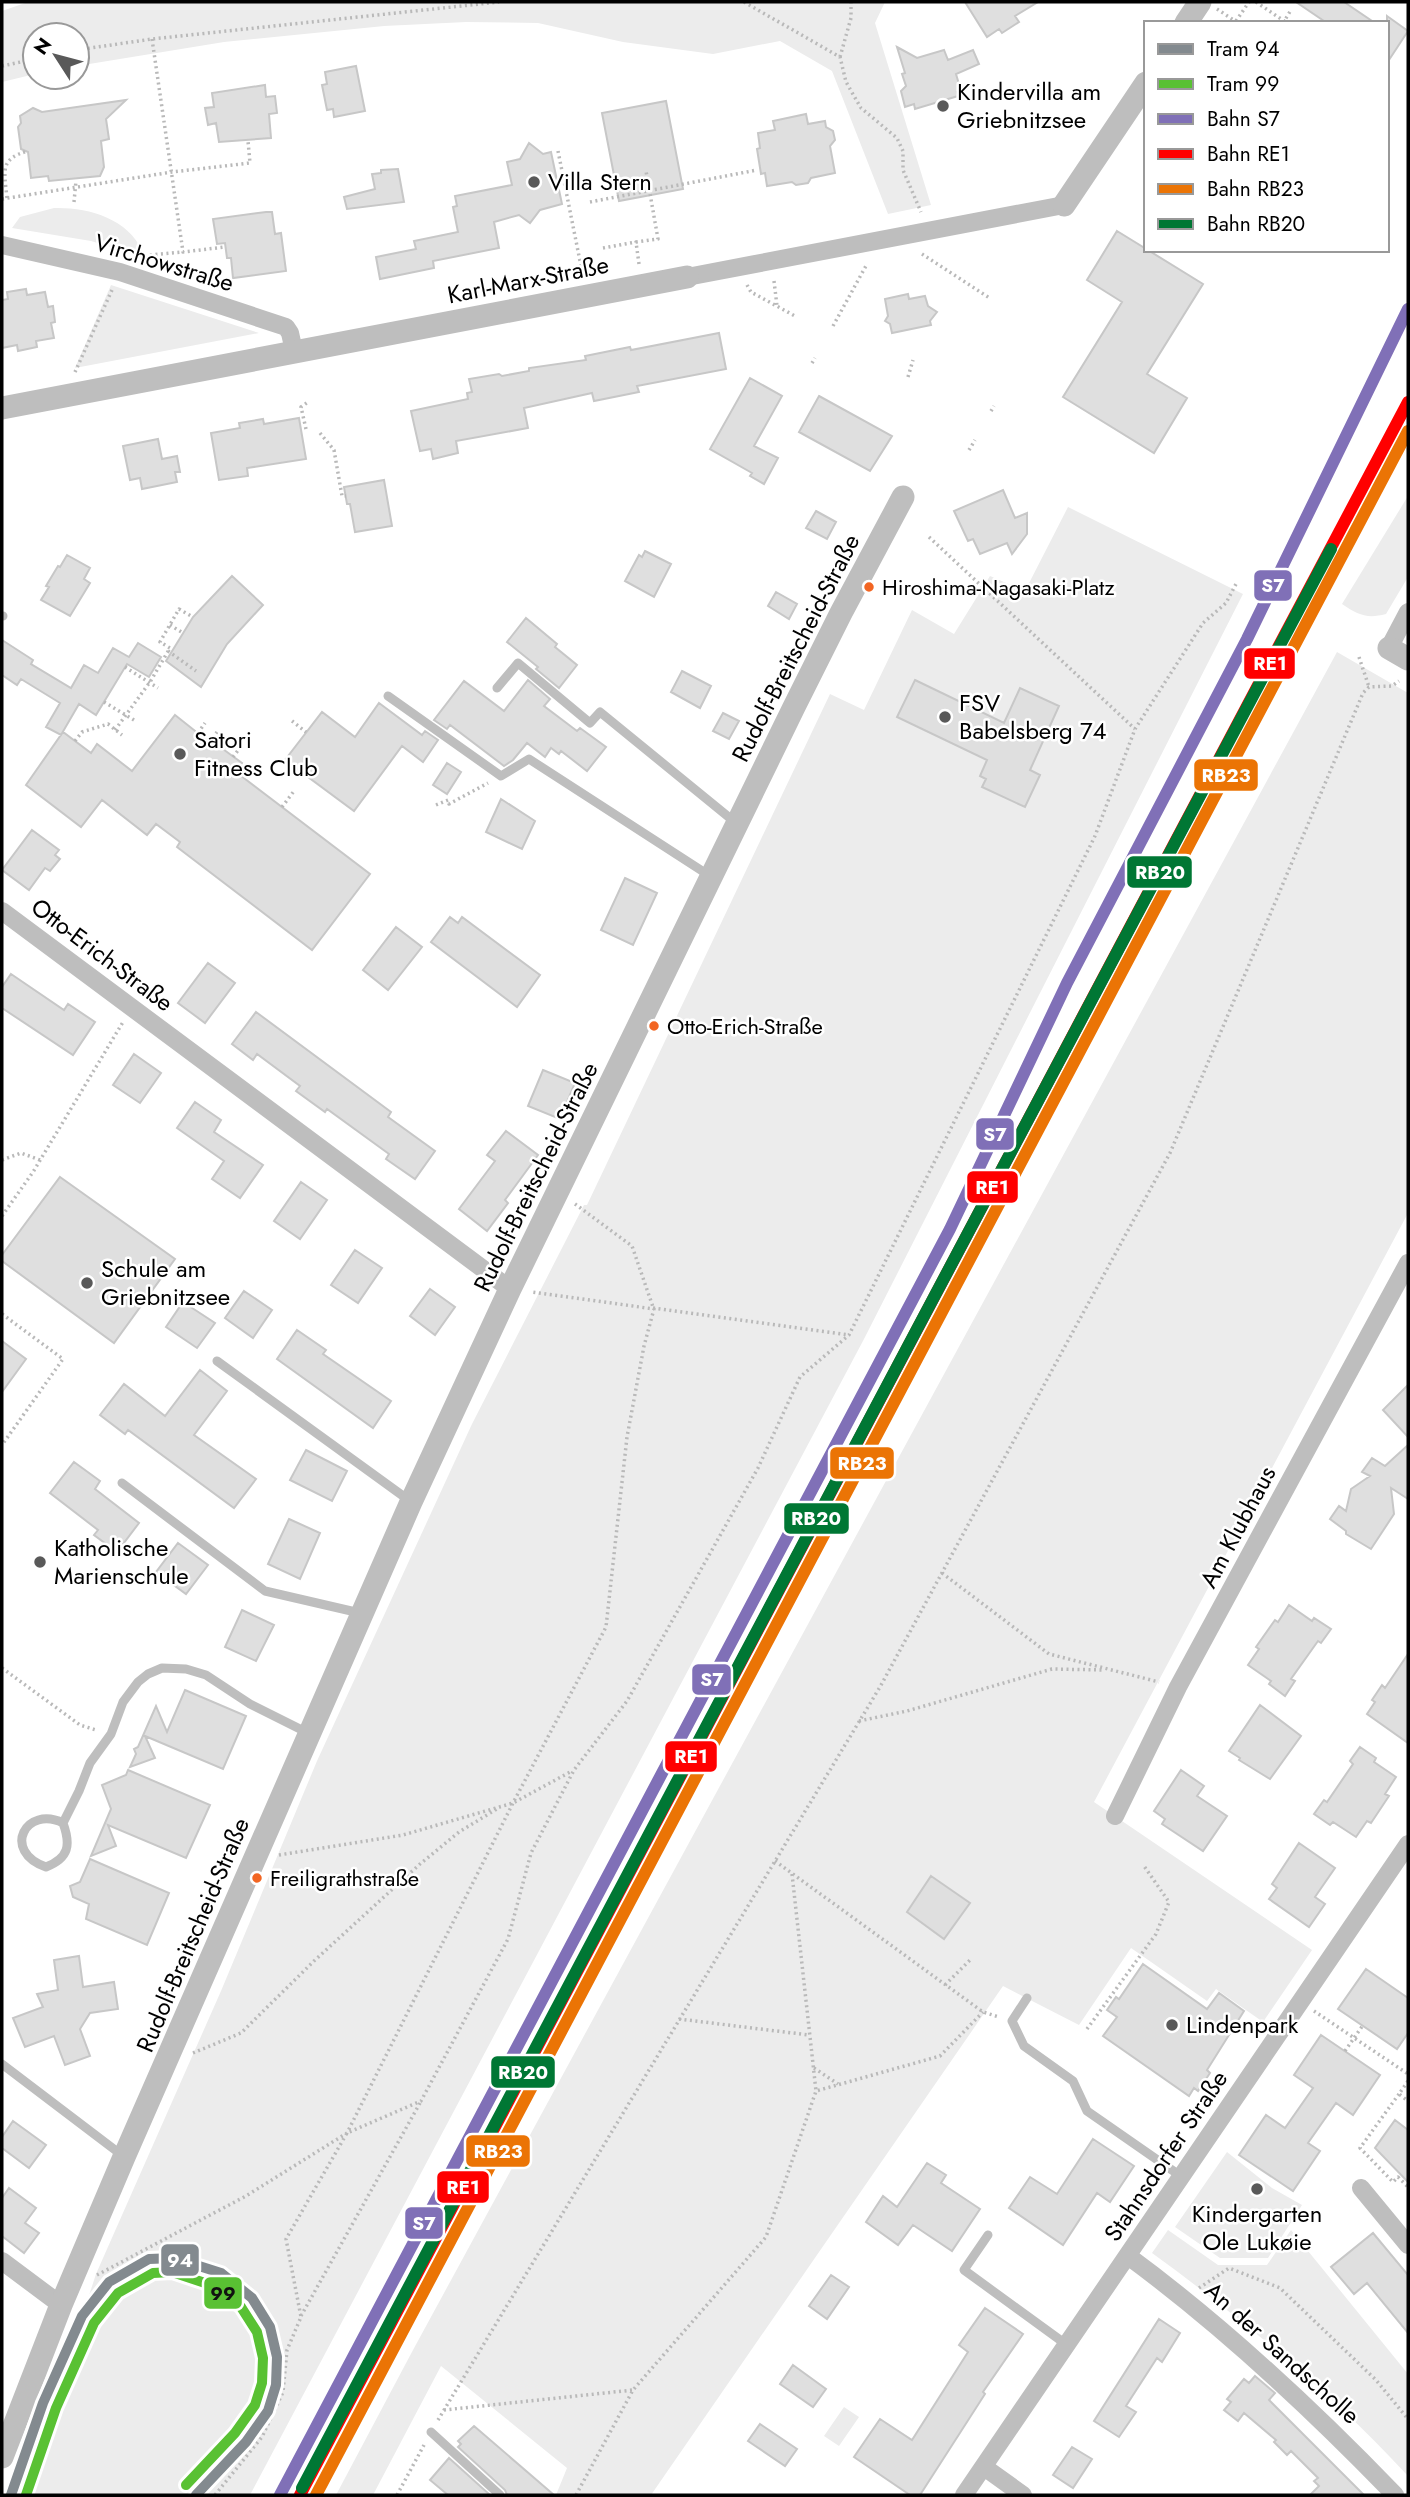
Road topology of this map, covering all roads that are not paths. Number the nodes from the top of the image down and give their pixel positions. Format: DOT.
graph roads {
  1 [pos="1208,5"];
  2 [pos="1188,21"];
  3 [pos="1144,86"];
  4 [pos="1065,205"];
  5 [pos="2,245"];
  6 [pos="687,277"];
  7 [pos="294,351"];
  8 [pos="2,408"];
  9 [pos="903,497"];
  10 [pos="1408,612"];
  11 [pos="1399,653"];
  12 [pos="497,688"];
  13 [pos="388,696"];
  14 [pos="737,824"];
  15 [pos="711,877"];
  16 [pos="2,911"];
  17 [pos="1408,1263"];
  18 [pos="510,1289"];
  19 [pos="218,1361"];
  20 [pos="122,1483"];
  21 [pos="411,1502"];
  22 [pos="362,1614"];
  23 [pos="309,1733"];
  24 [pos="1115,1816"];
  25 [pos="63,1823"];
  26 [pos="1408,1844"];
  27 [pos="1027,1998"];
  28 [pos="2,2064"];
  29 [pos="124,2157"];
  30 [pos="1182,2177"];
  31 [pos="1361,2188"];
  32 [pos="988,2235"];
  33 [pos="1408,2245"];
  34 [pos="1128,2256"];
  35 [pos="2,2262"];
  36 [pos="64,2298"];
  37 [pos="1068,2345"];
  38 [pos="430,2432"];
  39 [pos="2,2457"];
  40 [pos="984,2467"];
  41 [pos="500,2495"];
  42 [pos="964,2495"];
  43 [pos="1024,2495"];
  44 [pos="1395,2495"];
  1 -- 2 [label="street"];
  3 -- 4 [label="street"];
  4 -- 6 [label="street, Karl-Marx-Straße"];
  5 -- 7 [label="street, Virchowstraße"];
  6 -- 7 [label="street, Karl-Marx-Straße"];
  7 -- 8 [label="street, Karl-Marx-Straße"];
  9 -- 14 [label="street, Rudolf-Breitscheid-Straße"];
  10 -- 11 [label="street"];
  12 -- 14 [label="lane"];
  13 -- 15 [label="lane"];
  14 -- 15 [label="street, Rudolf-Breitscheid-Straße"];
  15 -- 18 [label="street, Rudolf-Breitscheid-Straße"];
  16 -- 18 [label="street, Otto-Erich-Straße"];
  17 -- 24 [label="street, Am Klubhaus"];
  18 -- 21 [label="street, Rudolf-Breitscheid-Straße"];
  19 -- 21 [label="lane"];
  20 -- 22 [label="lane"];
  21 -- 22 [label="street, Rudolf-Breitscheid-Straße"];
  22 -- 23 [label="street, Rudolf-Breitscheid-Straße"];
  23 -- 25 [label="lane"];
  23 -- 29 [label="street, Rudolf-Breitscheid-Straße"];
  25 -- 25 [label="lane"];
  26 -- 30 [label="street, Stahnsdorfer Straße"];
  27 -- 30 [label="lane"];
  28 -- 29 [label="lane"];
  29 -- 36 [label="street, Rudolf-Breitscheid-Straße"];
  30 -- 34 [label="street, Stahnsdorfer Straße"];
  31 -- 33 [label="street"];
  32 -- 37 [label="lane"];
  34 -- 37 [label="street, Stahnsdorfer Straße"];
  34 -- 44 [label="street, An der Sandscholle"];
  35 -- 36 [label="street"];
  36 -- 39 [label="street, Rudolf-Breitscheid-Straße"];
  37 -- 40 [label="street, Stahnsdorfer Straße"];
  38 -- 41 [label="lane"];
  40 -- 42 [label="street, Stahnsdorfer Straße"];
  40 -- 43 [label="street"];
}
